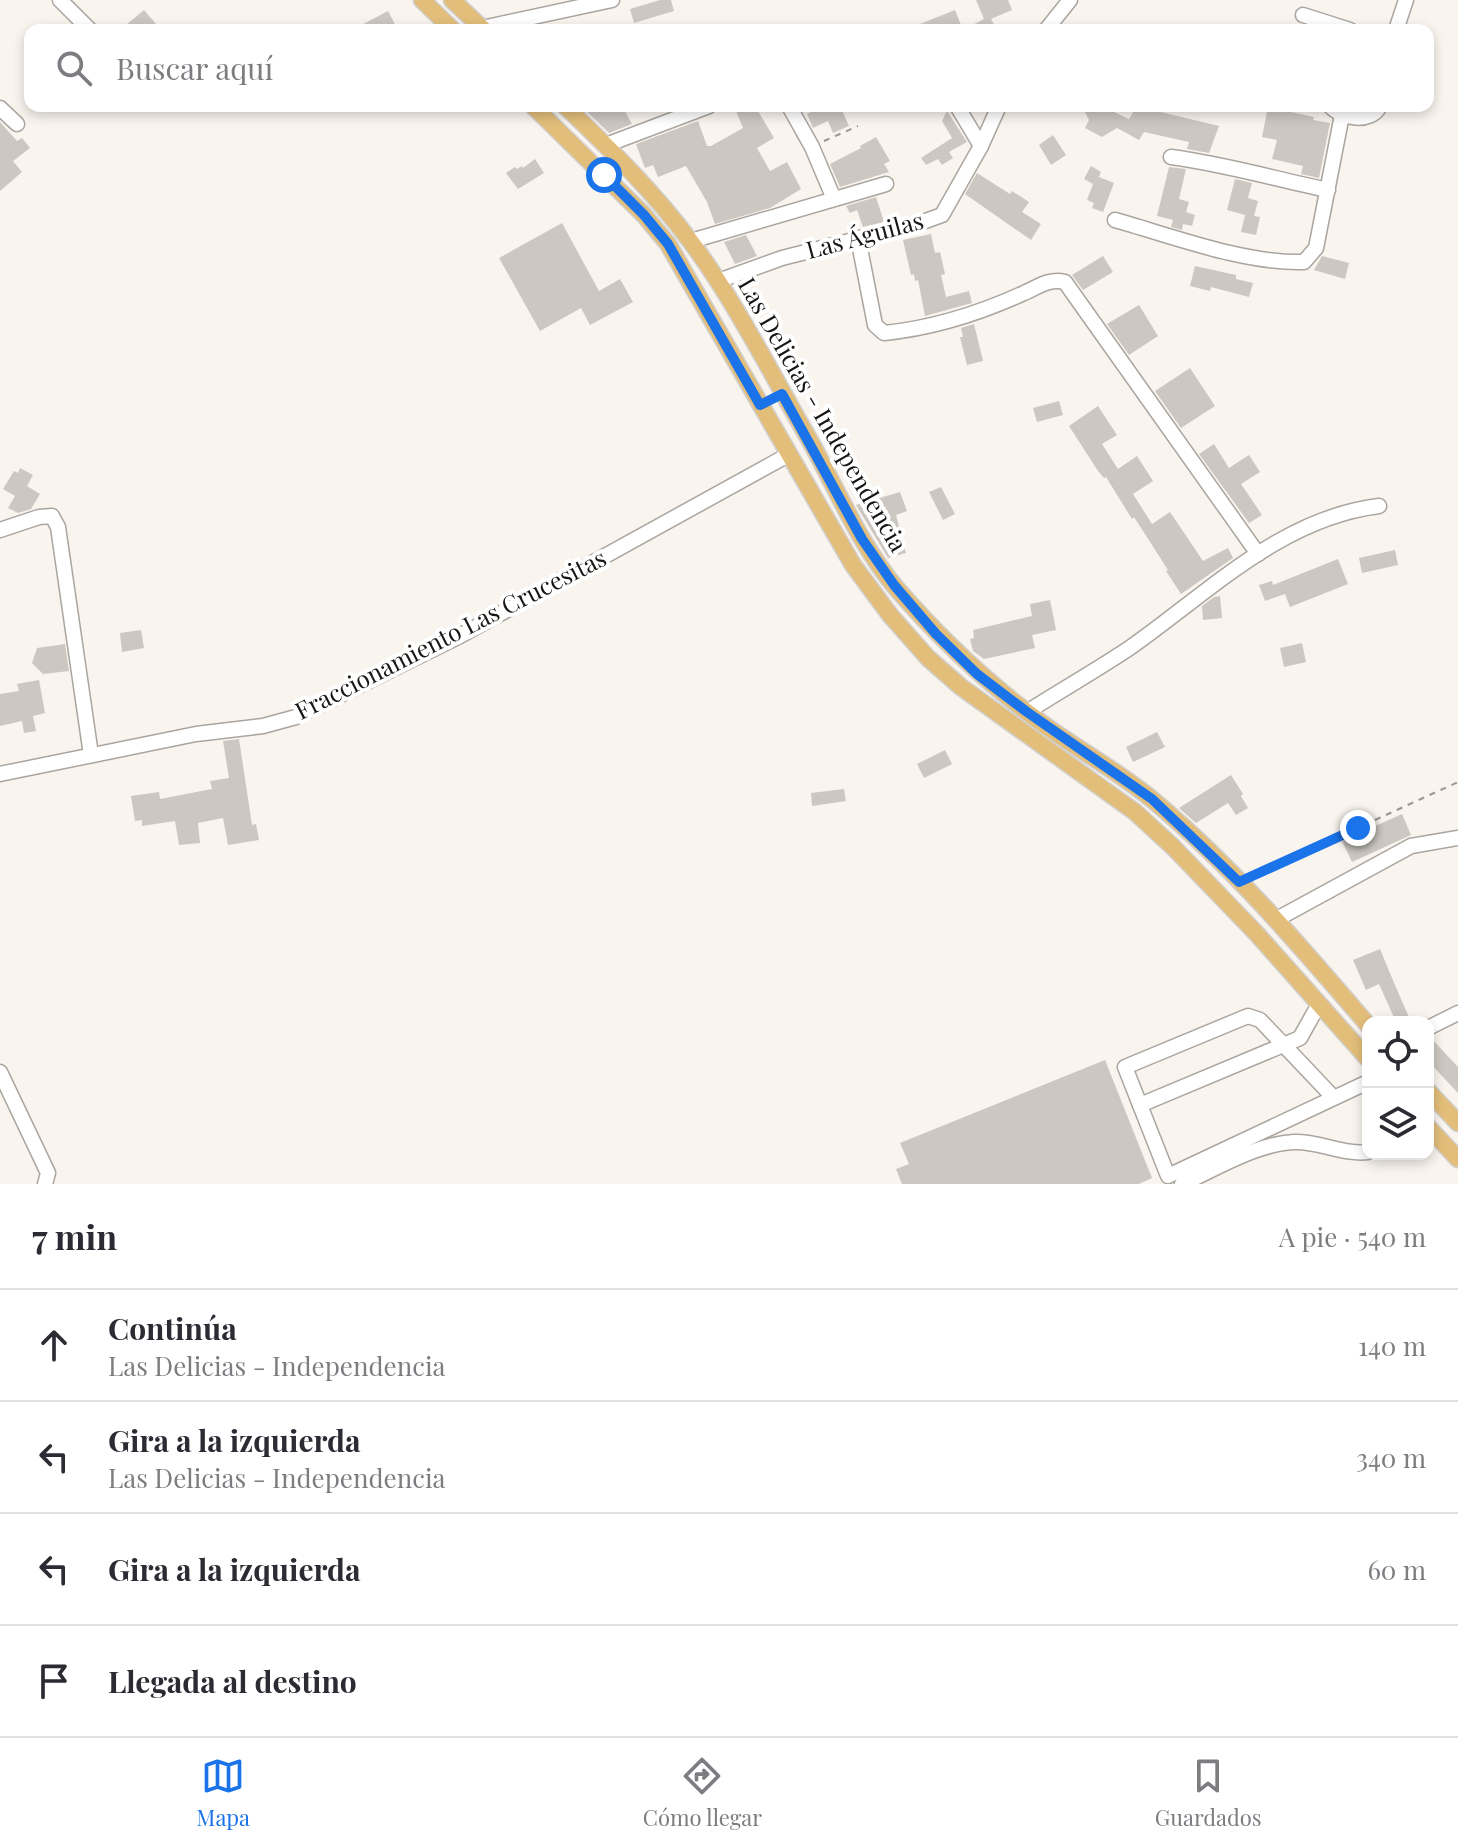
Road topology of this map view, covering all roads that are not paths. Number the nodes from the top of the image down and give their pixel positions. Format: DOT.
graph roads {
  1 [pos="60,0"];
  2 [pos="422,0"];
  3 [pos="452,0"];
  4 [pos="612,0"];
  5 [pos="1406,0"];
  6 [pos="1066,2"];
  7 [pos="1303,15"];
  8 [pos="84,24"];
  9 [pos="447,24"];
  10 [pos="478,24"];
  11 [pos="505,24"];
  12 [pos="1050,24"];
  13 [pos="1330,24"];
  14 [pos="1398,24"];
  15 [pos="0,108"];
  16 [pos="539,112"];
  17 [pos="571,112"];
  18 [pos="693,112"];
  19 [pos="792,112"];
  20 [pos="961,112"];
  21 [pos="996,112"];
  22 [pos="1334,112"];
  23 [pos="1344,112"];
  24 [pos="1378,112"];
  25 [pos="17,124"];
  26 [pos="606,145"];
  27 [pos="981,146"];
  28 [pos="1171,157"];
  29 [pos="886,184"];
  30 [pos="1328,190"];
  31 [pos="834,199"];
  32 [pos="1115,220"];
  33 [pos="858,238"];
  34 [pos="691,241"];
  35 [pos="718,281"];
  36 [pos="782,394"];
  37 [pos="760,405"];
  38 [pos="788,455"];
  39 [pos="1379,506"];
  40 [pos="0,530"];
  41 [pos="1258,554"];
  42 [pos="1027,712"];
  43 [pos="91,755"];
  44 [pos="0,774"];
  45 [pos="1458,838"];
  46 [pos="1277,919"];
  47 [pos="1319,1004"];
  48 [pos="1458,1013"];
  49 [pos="1362,1018"];
  50 [pos="1434,1025"];
  51 [pos="1285,1044"];
  52 [pos="1362,1051"];
  53 [pos="0,1072"];
  54 [pos="1362,1085"];
  55 [pos="1434,1097"];
  56 [pos="1334,1098"];
  57 [pos="1140,1105"];
  58 [pos="1458,1123"];
  59 [pos="1434,1133"];
  60 [pos="1362,1153"];
  61 [pos="1458,1159"];
  62 [pos="45,1184"];
  63 [pos="1182,1184"];
  1 -- 8 [label="street"];
  2 -- 9 [label="main road"];
  3 -- 10 [label="main road"];
  4 -- 11 [label="street"];
  5 -- 14 [label="street"];
  6 -- 12 [label="street"];
  7 -- 13 [label="street"];
  15 -- 25 [label="street"];
  16 -- 37 [label="main road, Las Delicias - Independencia"];
  17 -- 26 [label="main road, Las Delicias - Independencia"];
  18 -- 26 [label="street"];
  19 -- 31 [label="street"];
  20 -- 27 [label="street"];
  21 -- 27 [label="street, Las Águilas"];
  22 -- 30 [label="street"];
  23 -- 24 [label="street"];
  26 -- 34 [label="main road, Las Delicias - Independencia"];
  27 -- 33 [label="street, Las Águilas"];
  28 -- 30 [label="street"];
  29 -- 31 [label="street"];
  30 -- 32 [label="street"];
  31 -- 34 [label="street"];
  33 -- 35 [label="street, Las Águilas"];
  33 -- 41 [label="street"];
  34 -- 35 [label="main road, Las Delicias - Independencia"];
  35 -- 36 [label="main road, Las Delicias - Independencia"];
  36 -- 37 [label="main road"];
  36 -- 42 [label="main road, Las Delicias - Independencia"];
  37 -- 38 [label="main road, Las Delicias - Independencia"];
  38 -- 43 [label="street, Fraccionamiento Las Crucesitas"];
  38 -- 47 [label="main road, Las Delicias - Independencia"];
  39 -- 41 [label="street"];
  40 -- 43 [label="street"];
  41 -- 42 [label="street"];
  42 -- 46 [label="main road, Las Delicias - Independencia"];
  43 -- 44 [label="street, Fraccionamiento Las Crucesitas"];
  45 -- 46 [label="street"];
  46 -- 49 [label="main road, Las Delicias - Independencia"];
  47 -- 51 [label="street"];
  47 -- 52 [label="main road, Las Delicias - Independencia"];
  48 -- 50 [label="street"];
  51 -- 56 [label="street"];
  51 -- 57 [label="street"];
  51 -- 57 [label="street"];
  53 -- 62 [label="street"];
  54 -- 56 [label="street"];
  55 -- 58 [label="main road"];
  56 -- 57 [label="street"];
  59 -- 61 [label="main road"];
  60 -- 63 [label="street"];
}
